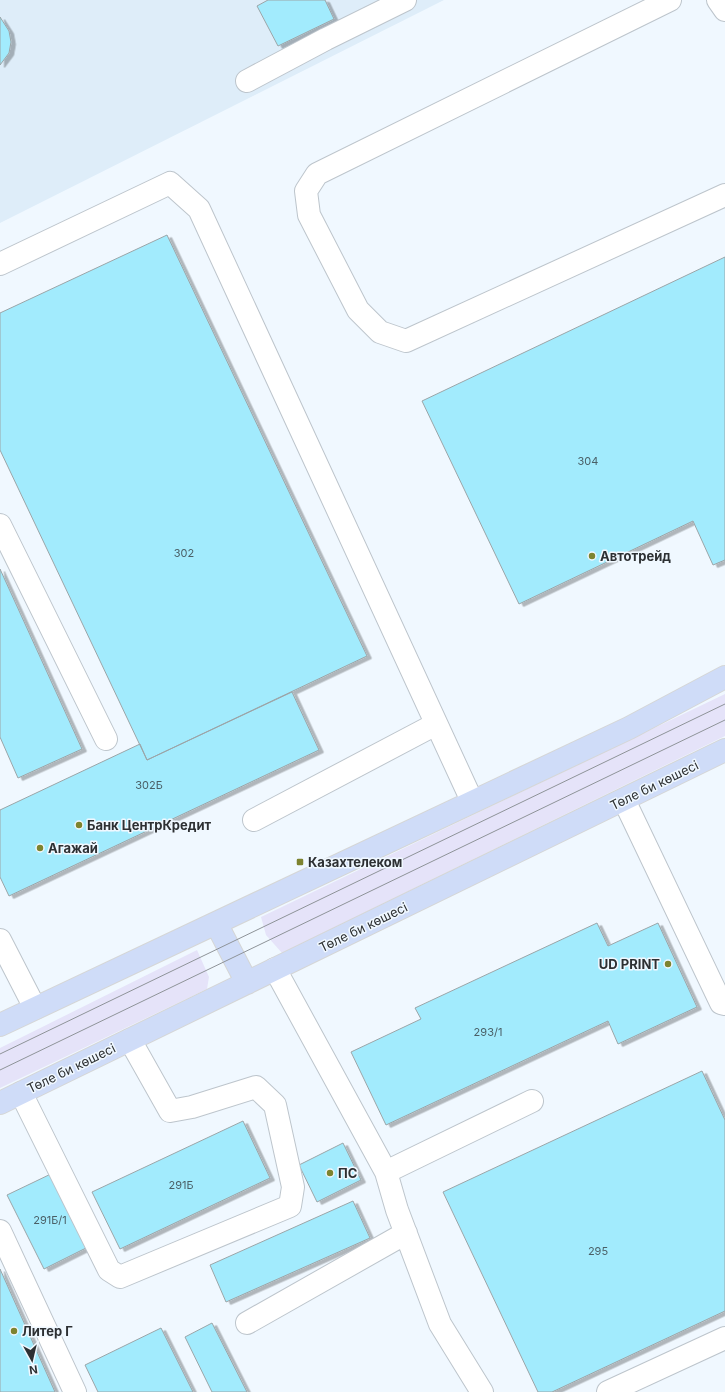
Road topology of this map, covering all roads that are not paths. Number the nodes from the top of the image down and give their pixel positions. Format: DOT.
graph roads {
  1 [pos="405,0"];
  2 [pos="670,0"];
  3 [pos="718,0"];
  4 [pos="725,10"];
  5 [pos="247,80"];
  6 [pos="725,195"];
  7 [pos="0,264"];
  8 [pos="0,525"];
  9 [pos="725,677"];
  10 [pos="436,724"];
  11 [pos="106,739"];
  12 [pos="725,750"];
  13 [pos="624,800"];
  14 [pos="472,801"];
  15 [pos="254,820"];
  16 [pos="216,923"];
  17 [pos="0,940"];
  18 [pos="275,969"];
  19 [pos="247,983"];
  20 [pos="725,1004"];
  21 [pos="36,1008"];
  22 [pos="0,1025"];
  23 [pos="130,1040"];
  24 [pos="21,1092"];
  25 [pos="532,1101"];
  26 [pos="0,1103"];
  27 [pos="386,1172"];
  28 [pos="0,1231"];
  29 [pos="406,1233"];
  30 [pos="247,1323"];
  31 [pos="725,1338"];
  32 [pos="75,1392"];
  33 [pos="482,1392"];
  34 [pos="608,1392"];
  1 -- 5 [label="lane"];
  2 -- 6 [label="lane"];
  3 -- 4 [label="lane"];
  7 -- 10 [label="lane"];
  8 -- 11 [label="lane"];
  9 -- 14 [label="main road"];
  10 -- 14 [label="lane"];
  10 -- 15 [label="lane"];
  12 -- 13 [label="main road, Төле би көшесі"];
  13 -- 18 [label="main road, Төле би көшесі"];
  13 -- 20 [label="lane"];
  14 -- 16 [label="main road"];
  16 -- 19 [label="main road"];
  16 -- 21 [label="main road"];
  17 -- 21 [label="lane"];
  18 -- 19 [label="main road, Төле би көшесі"];
  18 -- 27 [label="lane"];
  19 -- 23 [label="main road, Төле би көшесі"];
  21 -- 22 [label="main road"];
  23 -- 24 [label="main road, Төле би көшесі"];
  23 -- 24 [label="lane"];
  24 -- 26 [label="main road, Төле би көшесі"];
  25 -- 27 [label="lane"];
  27 -- 29 [label="lane"];
  28 -- 32 [label="lane"];
  29 -- 30 [label="lane"];
  29 -- 33 [label="lane"];
  31 -- 34 [label="lane"];
}
